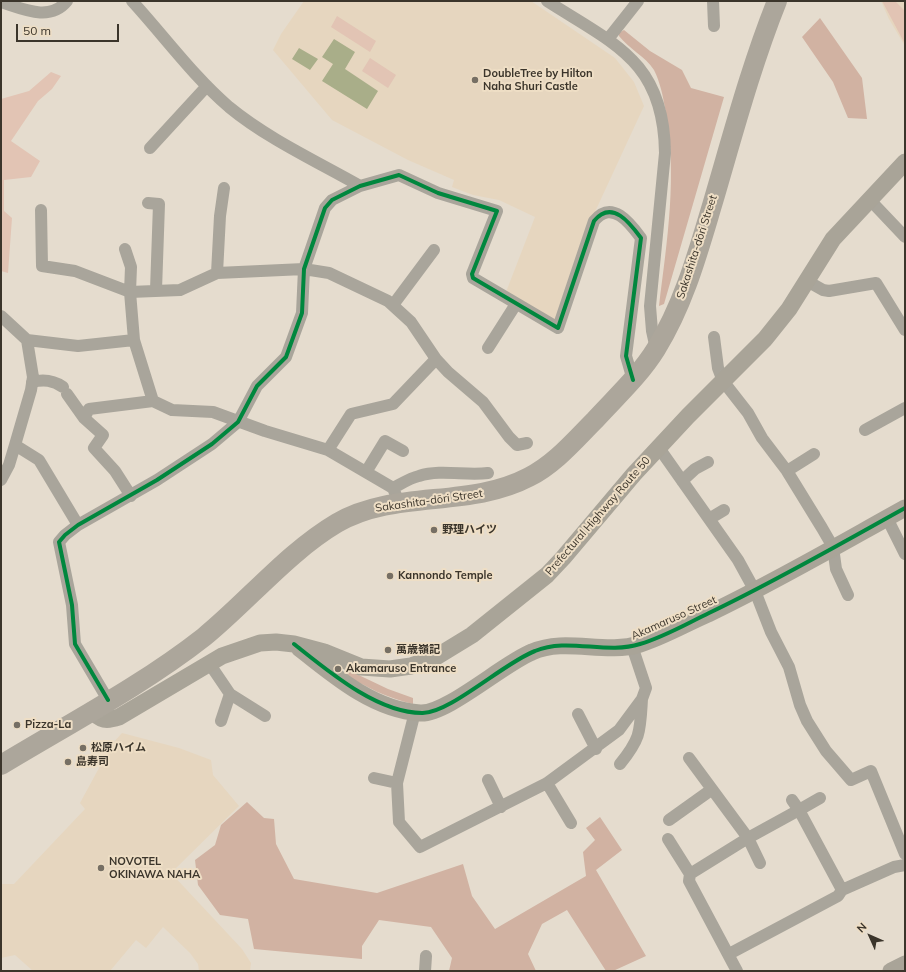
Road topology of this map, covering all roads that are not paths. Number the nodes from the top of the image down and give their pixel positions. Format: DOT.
graph roads {
  1 [pos="67,1"];
  2 [pos="132,1"];
  3 [pos="547,1"];
  4 [pos="638,1"];
  5 [pos="714,1"];
  6 [pos="777,1"];
  7 [pos="1,2"];
  8 [pos="714,26"];
  9 [pos="608,39"];
  10 [pos="207,86"];
  11 [pos="150,148"];
  12 [pos="905,162"];
  13 [pos="360,186"];
  14 [pos="224,188"];
  15 [pos="870,200"];
  16 [pos="148,203"];
  17 [pos="41,210"];
  18 [pos="905,237"];
  19 [pos="125,249"];
  20 [pos="434,250"];
  21 [pos="304,269"];
  22 [pos="217,274"];
  23 [pos="807,281"];
  24 [pos="156,290"];
  25 [pos="130,292"];
  26 [pos="516,304"];
  27 [pos="393,305"];
  28 [pos="1,316"];
  29 [pos="905,330"];
  30 [pos="714,337"];
  31 [pos="27,340"];
  32 [pos="134,340"];
  33 [pos="488,348"];
  34 [pos="656,349"];
  35 [pos="436,359"];
  36 [pos="632,380"];
  37 [pos="723,381"];
  38 [pos="32,382"];
  39 [pos="153,401"];
  40 [pos="905,408"];
  41 [pos="84,418"];
  42 [pos="238,422"];
  43 [pos="865,430"];
  44 [pos="527,443"];
  45 [pos="15,445"];
  46 [pos="659,448"];
  47 [pos="328,450"];
  48 [pos="403,451"];
  49 [pos="814,454"];
  50 [pos="708,462"];
  51 [pos="787,471"];
  52 [pos="366,472"];
  53 [pos="488,473"];
  54 [pos="1,480"];
  55 [pos="682,481"];
  56 [pos="130,496"];
  57 [pos="396,496"];
  58 [pos="905,508"];
  59 [pos="724,510"];
  60 [pos="887,518"];
  61 [pos="709,519"];
  62 [pos="78,525"];
  63 [pos="833,547"];
  64 [pos="905,554"];
  65 [pos="756,590"];
  66 [pos="848,595"];
  67 [pos="294,644"];
  68 [pos="632,646"];
  69 [pos="209,663"];
  70 [pos="230,694"];
  71 [pos="642,699"];
  72 [pos="100,705"];
  73 [pos="415,712"];
  74 [pos="578,714"];
  75 [pos="265,716"];
  76 [pos="221,721"];
  77 [pos="596,749"];
  78 [pos="690,758"];
  79 [pos="620,764"];
  80 [pos="1,765"];
  81 [pos="374,778"];
  82 [pos="488,780"];
  83 [pos="397,783"];
  84 [pos="547,783"];
  85 [pos="711,790"];
  86 [pos="820,798"];
  87 [pos="792,800"];
  88 [pos="501,807"];
  89 [pos="799,810"];
  90 [pos="669,820"];
  91 [pos="571,823"];
  92 [pos="748,838"];
  93 [pos="668,839"];
  94 [pos="905,854"];
  95 [pos="760,863"];
  96 [pos="905,865"];
  97 [pos="690,874"];
  98 [pos="842,890"];
  99 [pos="729,954"];
  100 [pos="426,956"];
  101 [pos="905,964"];
  102 [pos="425,971"];
  103 [pos="737,971"];
  104 [pos="891,971"];
  1 -- 7 [label="street"];
  2 -- 10 [label="street"];
  3 -- 9 [label="street"];
  4 -- 9 [label="street"];
  5 -- 8 [label="street"];
  6 -- 34 [label="main road, Sakashita-dōri Street"];
  9 -- 34 [label="street"];
  10 -- 11 [label="street"];
  10 -- 13 [label="street"];
  12 -- 15 [label="main road, Prefectural Highway Route 50"];
  13 -- 21 [label="street"];
  13 -- 26 [label="street"];
  14 -- 22 [label="street"];
  15 -- 18 [label="street"];
  15 -- 23 [label="main road, Prefectural Highway Route 50"];
  16 -- 24 [label="street"];
  17 -- 25 [label="street"];
  19 -- 25 [label="street"];
  20 -- 27 [label="street"];
  21 -- 22 [label="street"];
  21 -- 27 [label="street"];
  21 -- 42 [label="street"];
  22 -- 24 [label="street"];
  23 -- 29 [label="street"];
  23 -- 37 [label="main road, Prefectural Highway Route 50"];
  24 -- 25 [label="street"];
  25 -- 32 [label="street"];
  26 -- 33 [label="street"];
  26 -- 36 [label="street"];
  27 -- 35 [label="street"];
  28 -- 31 [label="street"];
  30 -- 37 [label="street"];
  31 -- 32 [label="street"];
  31 -- 38 [label="street"];
  32 -- 39 [label="street"];
  34 -- 36 [label="main road, Sakashita-dōri Street"];
  35 -- 44 [label="street"];
  35 -- 47 [label="street"];
  36 -- 57 [label="main road, Sakashita-dōri Street"];
  37 -- 46 [label="main road, Prefectural Highway Route 50"];
  37 -- 51 [label="street"];
  38 -- 41 [label="street"];
  38 -- 45 [label="street"];
  39 -- 41 [label="street"];
  39 -- 42 [label="street"];
  40 -- 43 [label="street"];
  41 -- 56 [label="street"];
  42 -- 47 [label="street"];
  42 -- 56 [label="street"];
  45 -- 54 [label="street"];
  45 -- 62 [label="street"];
  46 -- 55 [label="street"];
  46 -- 67 [label="main road, Prefectural Highway Route 50"];
  47 -- 52 [label="street"];
  48 -- 52 [label="street"];
  49 -- 51 [label="street"];
  50 -- 55 [label="street"];
  51 -- 63 [label="street"];
  52 -- 57 [label="street"];
  53 -- 57 [label="street"];
  55 -- 61 [label="street"];
  56 -- 62 [label="street"];
  57 -- 72 [label="main road, Sakashita-dōri Street"];
  58 -- 60 [label="main road, Akamaruso Street"];
  59 -- 61 [label="street"];
  60 -- 63 [label="main road, Akamaruso Street"];
  60 -- 64 [label="street"];
  61 -- 65 [label="street"];
  62 -- 72 [label="street"];
  63 -- 65 [label="main road, Akamaruso Street"];
  63 -- 66 [label="street"];
  65 -- 68 [label="main road, Akamaruso Street"];
  65 -- 94 [label="street"];
  67 -- 69 [label="main road, Prefectural Highway Route 50"];
  67 -- 73 [label="main road, Akamaruso Street"];
  68 -- 71 [label="street"];
  68 -- 73 [label="main road, Akamaruso Street"];
  69 -- 70 [label="street"];
  69 -- 72 [label="main road, Prefectural Highway Route 50"];
  70 -- 75 [label="street"];
  70 -- 76 [label="street"];
  71 -- 77 [label="street"];
  71 -- 79 [label="street"];
  72 -- 80 [label="main road, Sakashita-dōri Street"];
  73 -- 83 [label="street"];
  74 -- 77 [label="street"];
  77 -- 84 [label="street"];
  78 -- 85 [label="street"];
  81 -- 83 [label="street"];
  82 -- 88 [label="street"];
  83 -- 88 [label="street"];
  84 -- 88 [label="street"];
  84 -- 91 [label="street"];
  85 -- 90 [label="street"];
  85 -- 92 [label="street"];
  86 -- 89 [label="street"];
  87 -- 89 [label="street"];
  89 -- 92 [label="street"];
  89 -- 98 [label="street"];
  92 -- 95 [label="street"];
  92 -- 97 [label="street"];
  93 -- 97 [label="street"];
  96 -- 98 [label="street"];
  97 -- 99 [label="street"];
  98 -- 99 [label="street"];
  99 -- 103 [label="street"];
  100 -- 102 [label="street"];
  101 -- 104 [label="main road"];
}
